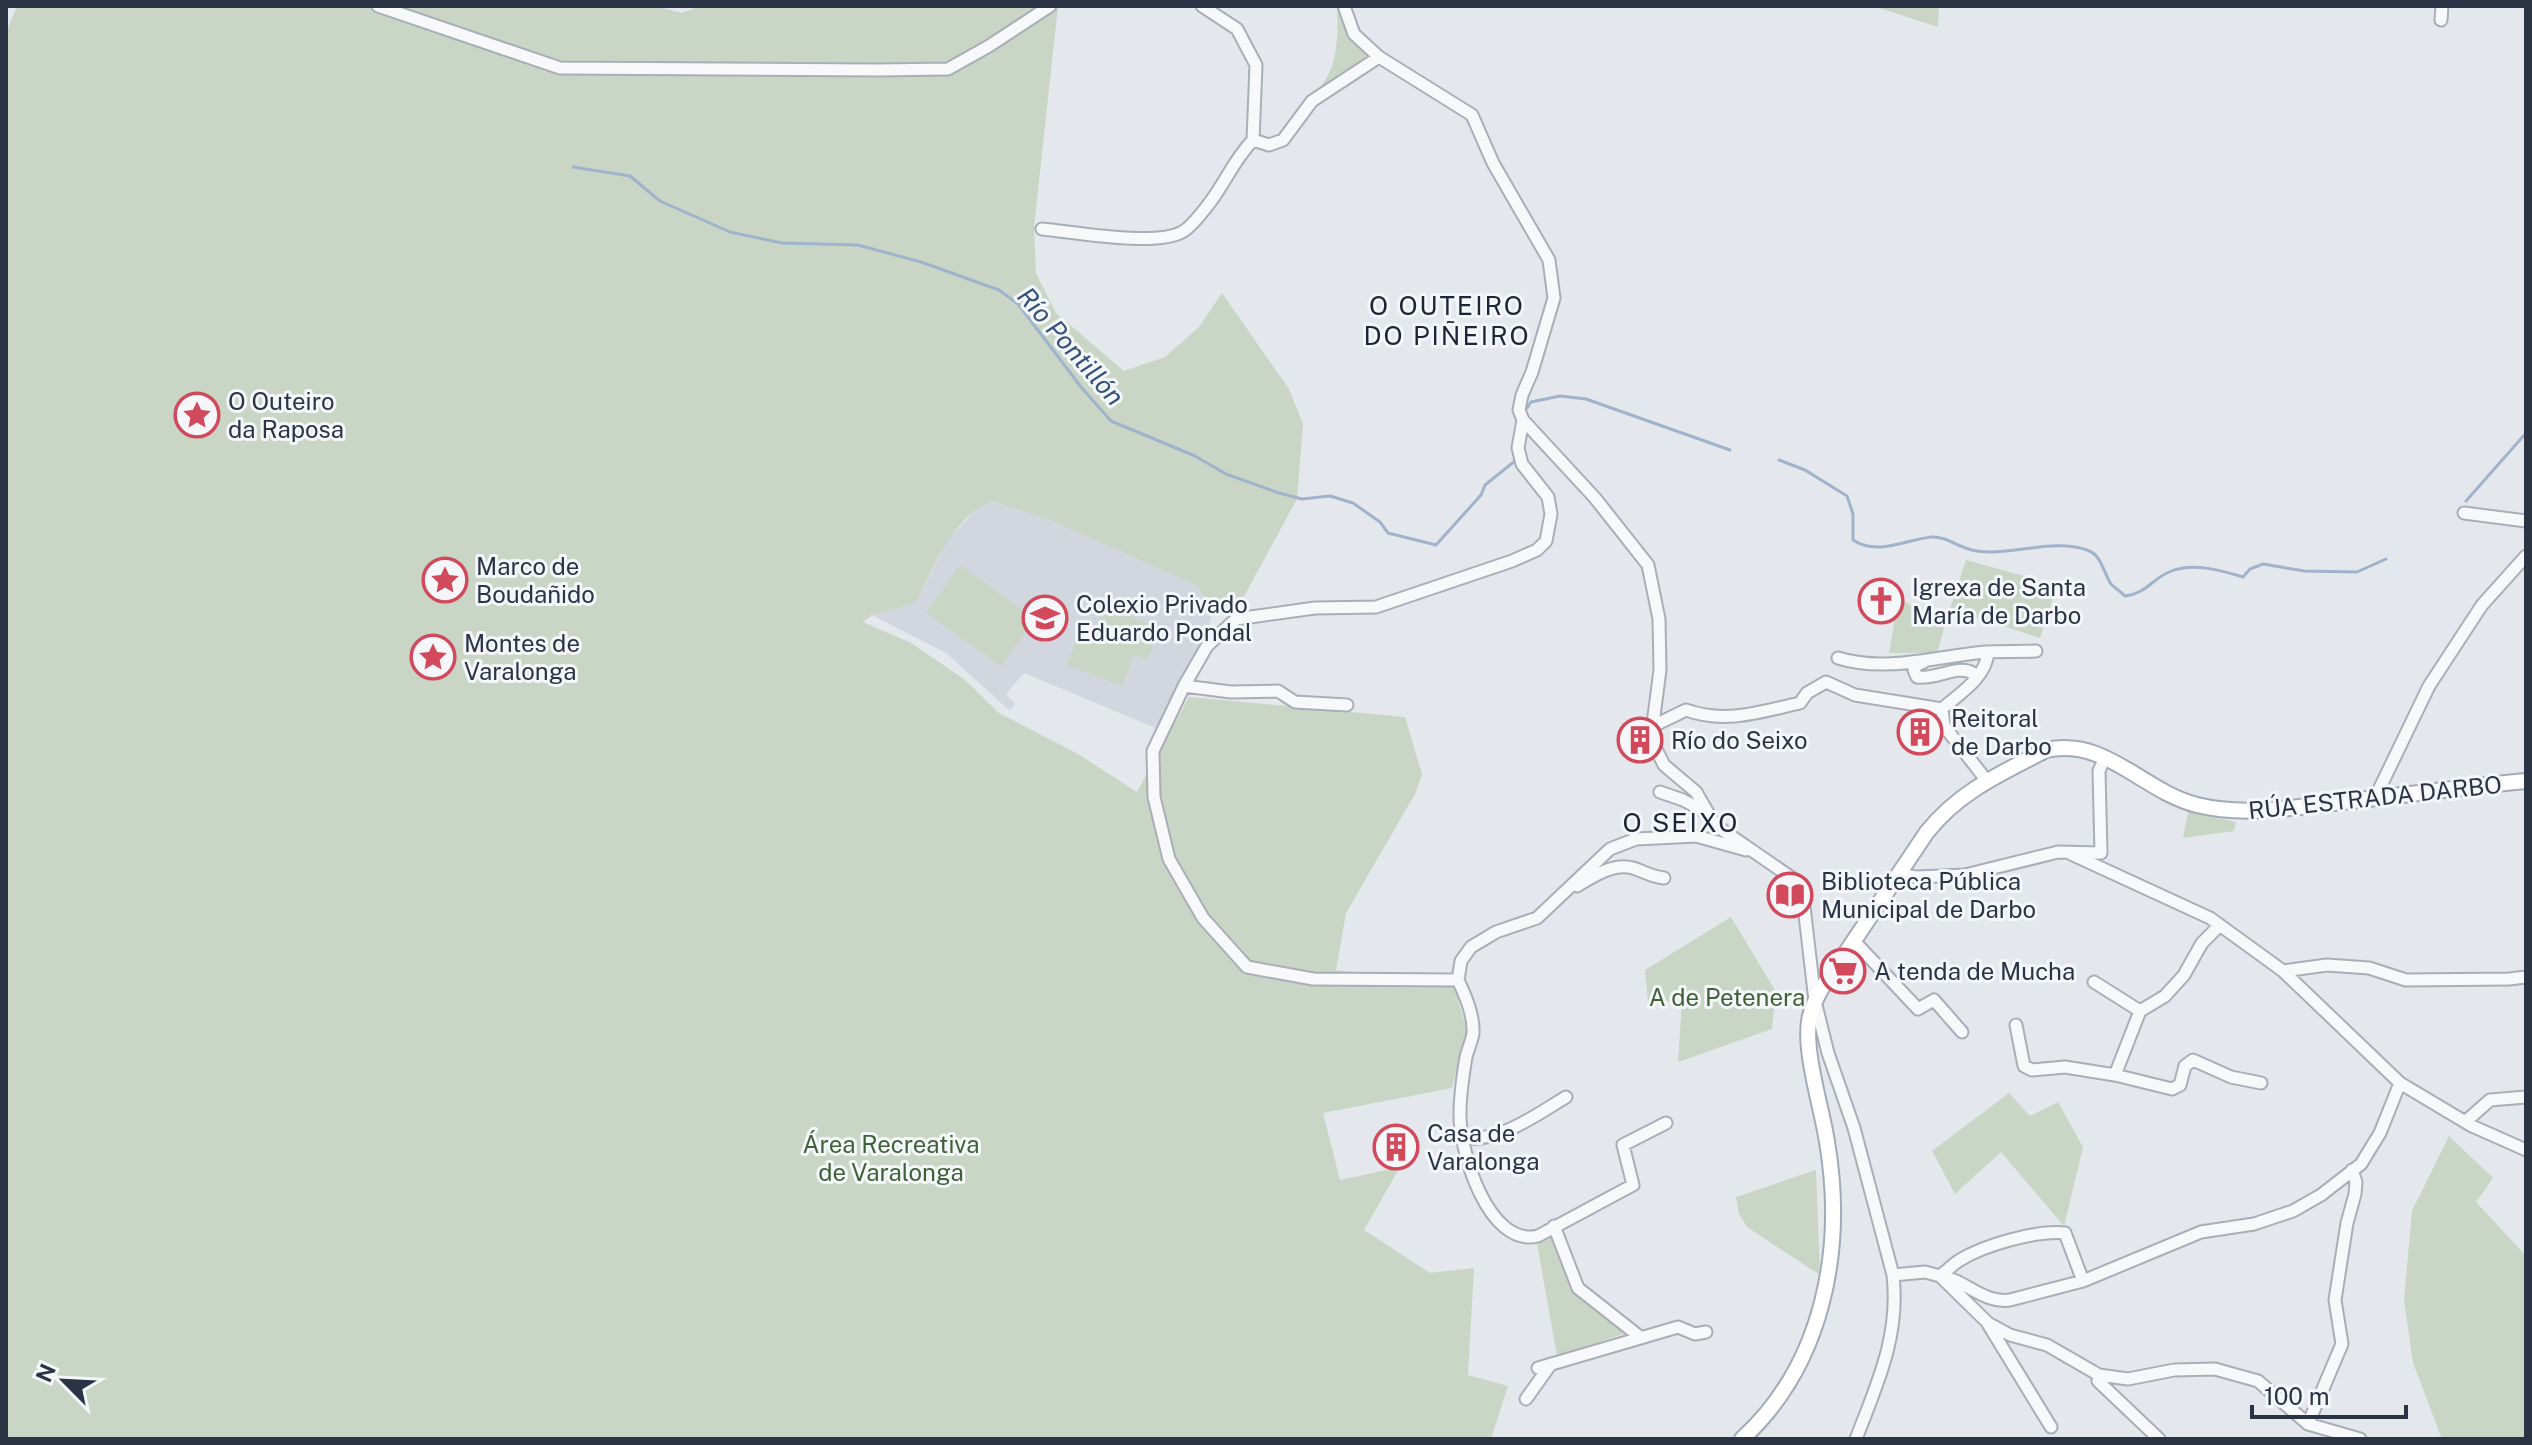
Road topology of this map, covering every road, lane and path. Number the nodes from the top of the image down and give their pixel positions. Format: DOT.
graph roads {
  1 [pos="378,6"];
  2 [pos="1050,6"];
  3 [pos="1202,6"];
  4 [pos="1344,6"];
  5 [pos="2442,6"];
  6 [pos="2441,20"];
  7 [pos="1379,57"];
  8 [pos="1253,140"];
  9 [pos="1042,229"];
  10 [pos="1523,420"];
  11 [pos="2464,513"];
  12 [pos="2526,521"];
  13 [pos="2526,556"];
  14 [pos="2036,651"];
  15 [pos="1988,652"];
  16 [pos="1838,658"];
  17 [pos="1939,658"];
  18 [pos="1975,680"];
  19 [pos="1184,686"];
  20 [pos="1347,705"];
  21 [pos="1942,709"];
  22 [pos="1653,726"];
  23 [pos="2105,757"];
  24 [pos="1987,781"];
  25 [pos="2526,781"];
  26 [pos="1660,792"];
  27 [pos="2375,798"];
  28 [pos="1709,814"];
  29 [pos="1754,853"];
  30 [pos="2071,854"];
  31 [pos="1900,874"];
  32 [pos="1664,878"];
  33 [pos="1566,892"];
  34 [pos="2220,925"];
  35 [pos="1854,941"];
  36 [pos="1811,971"];
  37 [pos="2283,971"];
  38 [pos="2526,977"];
  39 [pos="1458,980"];
  40 [pos="2094,982"];
  41 [pos="1824,986"];
  42 [pos="1815,1001"];
  43 [pos="2140,1011"];
  44 [pos="2016,1025"];
  45 [pos="1962,1032"];
  46 [pos="2115,1075"];
  47 [pos="2261,1083"];
  48 [pos="2400,1083"];
  49 [pos="1566,1097"];
  50 [pos="2526,1097"];
  51 [pos="2465,1122"];
  52 [pos="1666,1123"];
  53 [pos="1464,1138"];
  54 [pos="2526,1150"];
  55 [pos="2352,1170"];
  56 [pos="1554,1226"];
  57 [pos="1893,1275"];
  58 [pos="1940,1276"];
  59 [pos="2083,1281"];
  60 [pos="1988,1323"];
  61 [pos="1706,1332"];
  62 [pos="1640,1337"];
  63 [pos="1552,1363"];
  64 [pos="1538,1368"];
  65 [pos="2099,1375"];
  66 [pos="1526,1399"];
  67 [pos="2308,1424"];
  68 [pos="2051,1427"];
  69 [pos="1742,1439"];
  70 [pos="1856,1439"];
  71 [pos="2159,1439"];
  72 [pos="2360,1439"];
  1 -- 2 [label="street"];
  3 -- 8 [label="street"];
  4 -- 7 [label="street"];
  5 -- 6 [label="street"];
  7 -- 8 [label="street"];
  7 -- 10 [label="street"];
  8 -- 9 [label="street"];
  10 -- 19 [label="street"];
  10 -- 22 [label="street"];
  11 -- 12 [label="street"];
  13 -- 27 [label="street"];
  14 -- 15 [label="street"];
  15 -- 17 [label="street"];
  15 -- 18 [label="street"];
  16 -- 17 [label="street"];
  17 -- 18 [label="street"];
  18 -- 21 [label="street"];
  19 -- 20 [label="street"];
  19 -- 39 [label="street"];
  21 -- 22 [label="street"];
  21 -- 24 [label="street"];
  22 -- 28 [label="street"];
  23 -- 24 [label="main road, RÚA ESTRADA DARBO"];
  23 -- 27 [label="main road, RÚA ESTRADA DARBO"];
  23 -- 30 [label="street"];
  24 -- 31 [label="main road, RÚA ESTRADA DARBO"];
  25 -- 27 [label="main road, RÚA ESTRADA DARBO"];
  26 -- 28 [label="street"];
  28 -- 29 [label="street"];
  29 -- 33 [label="street"];
  29 -- 36 [label="street"];
  30 -- 31 [label="street"];
  30 -- 34 [label="street"];
  31 -- 35 [label="main road, RÚA ESTRADA DARBO"];
  32 -- 33 [label="street"];
  33 -- 39 [label="street"];
  34 -- 37 [label="street"];
  34 -- 43 [label="street"];
  35 -- 41 [label="main road, RÚA ESTRADA DARBO"];
  35 -- 45 [label="street"];
  36 -- 41 [label="street"];
  36 -- 42 [label="street"];
  37 -- 38 [label="street"];
  37 -- 48 [label="street"];
  39 -- 53 [label="street"];
  40 -- 43 [label="street"];
  41 -- 42 [label="main road, RÚA ESTRADA DARBO"];
  42 -- 57 [label="street"];
  42 -- 69 [label="main road, RÚA ESTRADA DARBO"];
  43 -- 46 [label="street"];
  44 -- 46 [label="street"];
  46 -- 47 [label="street"];
  48 -- 51 [label="street"];
  48 -- 55 [label="street"];
  49 -- 53 [label="street"];
  50 -- 51 [label="street"];
  51 -- 54 [label="street"];
  52 -- 56 [label="street"];
  53 -- 56 [label="street"];
  55 -- 59 [label="street"];
  55 -- 67 [label="street"];
  56 -- 62 [label="street"];
  57 -- 58 [label="street"];
  57 -- 70 [label="street"];
  58 -- 59 [label="street"];
  58 -- 59 [label="street"];
  58 -- 60 [label="street"];
  60 -- 65 [label="street"];
  60 -- 68 [label="street"];
  61 -- 62 [label="street"];
  62 -- 63 [label="street"];
  63 -- 64 [label="street"];
  63 -- 66 [label="street"];
  65 -- 67 [label="street"];
  65 -- 71 [label="street"];
  67 -- 72 [label="street"];
}
